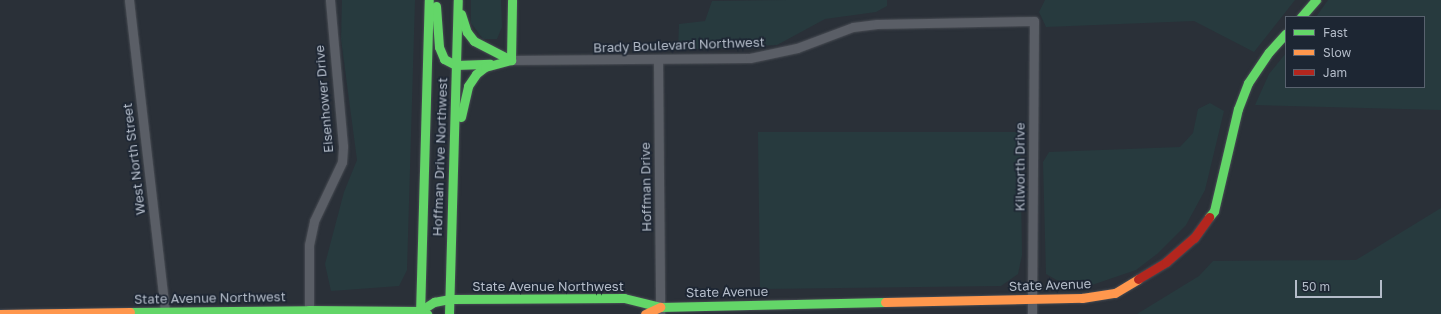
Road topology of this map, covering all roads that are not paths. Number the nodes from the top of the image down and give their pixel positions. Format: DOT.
graph roads {
  1 [pos="129,0"];
  2 [pos="330,0"];
  3 [pos="429,0"];
  4 [pos="436,0"];
  5 [pos="458,0"];
  6 [pos="512,0"];
  7 [pos="1316,0"];
  8 [pos="1302,16"];
  9 [pos="1034,21"];
  10 [pos="1285,34"];
  11 [pos="511,60"];
  12 [pos="658,60"];
  13 [pos="497,64"];
  14 [pos="456,65"];
  15 [pos="454,148"];
  16 [pos="449,299"];
  17 [pos="1032,299"];
  18 [pos="309,310"];
  19 [pos="660,310"];
  20 [pos="165,313"];
  21 [pos="423,313"];
  22 [pos="0,314"];
  23 [pos="449,314"];
  24 [pos="645,314"];
  25 [pos="1032,314"];
  1 -- 20 [label="street, West North Street"];
  2 -- 18 [label="street, Eisenhower Drive"];
  3 -- 21 [label="street, Hoffman Drive Northwest"];
  4 -- 14 [label="street"];
  5 -- 11 [label="street"];
  5 -- 14 [label="street, Hoffman Drive Northwest"];
  6 -- 11 [label="street"];
  7 -- 8 [label="street"];
  9 -- 12 [label="street, Brady Boulevard Northwest"];
  9 -- 17 [label="street, Kilworth Drive"];
  10 -- 17 [label="street, State Avenue"];
  11 -- 12 [label="street, Brady Boulevard Northwest"];
  11 -- 13 [label="street"];
  12 -- 19 [label="street, Hoffman Drive"];
  13 -- 14 [label="street"];
  13 -- 15 [label="street"];
  14 -- 15 [label="street, Hoffman Drive Northwest"];
  15 -- 16 [label="street, Hoffman Drive Northwest"];
  16 -- 19 [label="street, State Avenue Northwest"];
  16 -- 21 [label="street, State Avenue Northwest"];
  16 -- 23 [label="street, Hoffman Drive Northwest"];
  17 -- 19 [label="street, State Avenue"];
  17 -- 25 [label="street, Kilworth Drive"];
  18 -- 20 [label="street, State Avenue Northwest"];
  18 -- 21 [label="street, State Avenue Northwest"];
  19 -- 24 [label="street"];
  20 -- 22 [label="street, State Avenue Northwest"];
}
